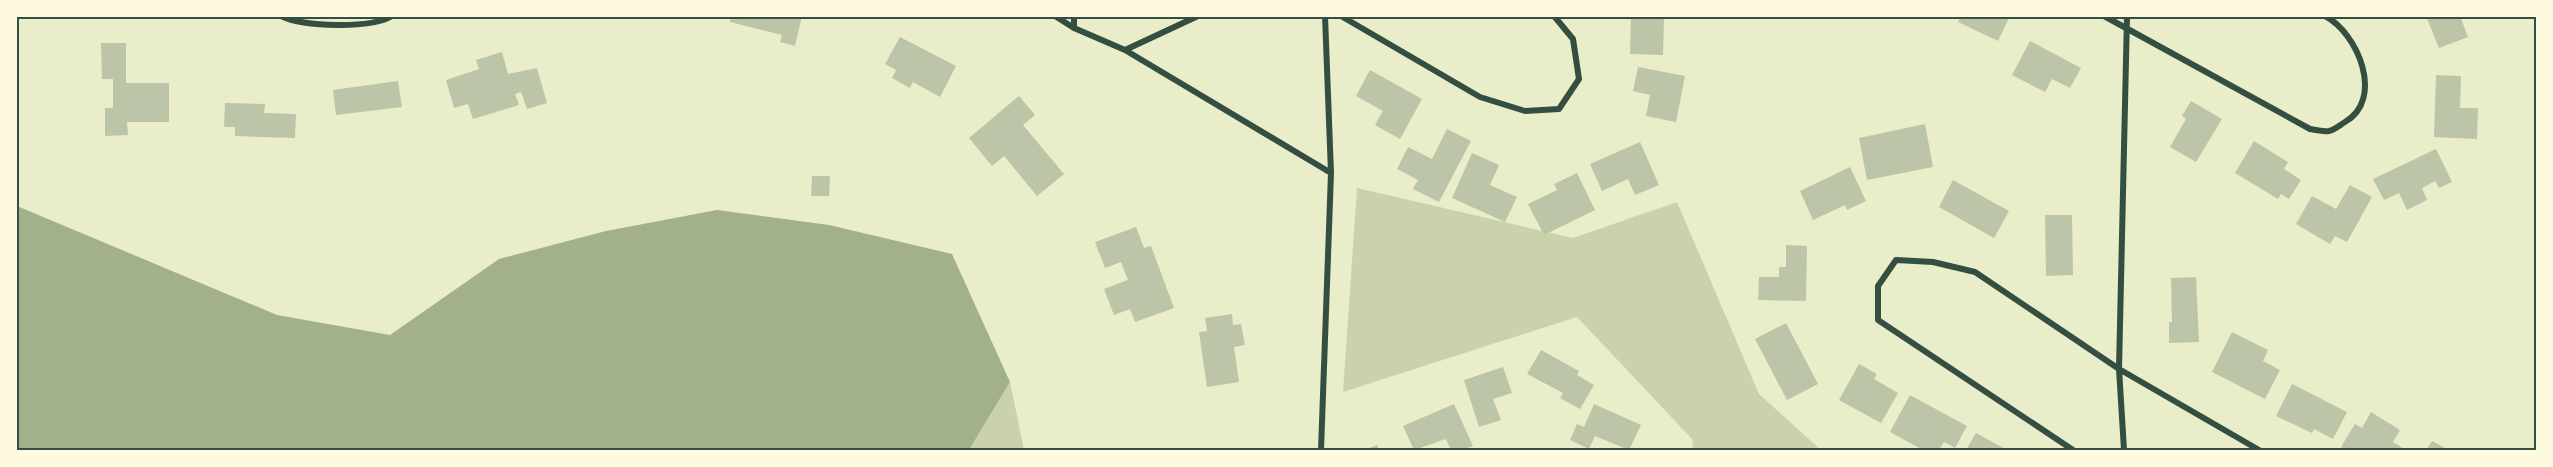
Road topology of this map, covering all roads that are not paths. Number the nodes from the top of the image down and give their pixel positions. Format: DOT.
graph roads {
  1 [pos="392,16"];
  2 [pos="1055,16"];
  3 [pos="1074,16"];
  4 [pos="1183,16"];
  5 [pos="1198,16"];
  6 [pos="1325,16"];
  7 [pos="1341,16"];
  8 [pos="1554,16"];
  9 [pos="2104,16"];
  10 [pos="2127,16"];
  11 [pos="2325,16"];
  12 [pos="283,17"];
  13 [pos="385,18"];
  14 [pos="1183,24"];
  15 [pos="1074,28"];
  16 [pos="2126,31"];
  17 [pos="1125,51"];
  18 [pos="1331,173"];
  19 [pos="2119,369"];
  20 [pos="1321,450"];
  21 [pos="2073,450"];
  22 [pos="2124,450"];
  23 [pos="2259,450"];
  1 -- 13 [label="street"];
  2 -- 15 [label="street"];
  3 -- 15 [label="street"];
  4 -- 14 [label="street"];
  5 -- 14 [label="street"];
  6 -- 18 [label="street"];
  7 -- 8 [label="street"];
  9 -- 16 [label="street"];
  10 -- 16 [label="street"];
  11 -- 16 [label="street"];
  12 -- 13 [label="street"];
  14 -- 17 [label="street"];
  15 -- 17 [label="street"];
  16 -- 19 [label="street"];
  17 -- 18 [label="street"];
  18 -- 20 [label="street"];
  19 -- 21 [label="street"];
  19 -- 22 [label="street"];
  19 -- 23 [label="street"];
}
